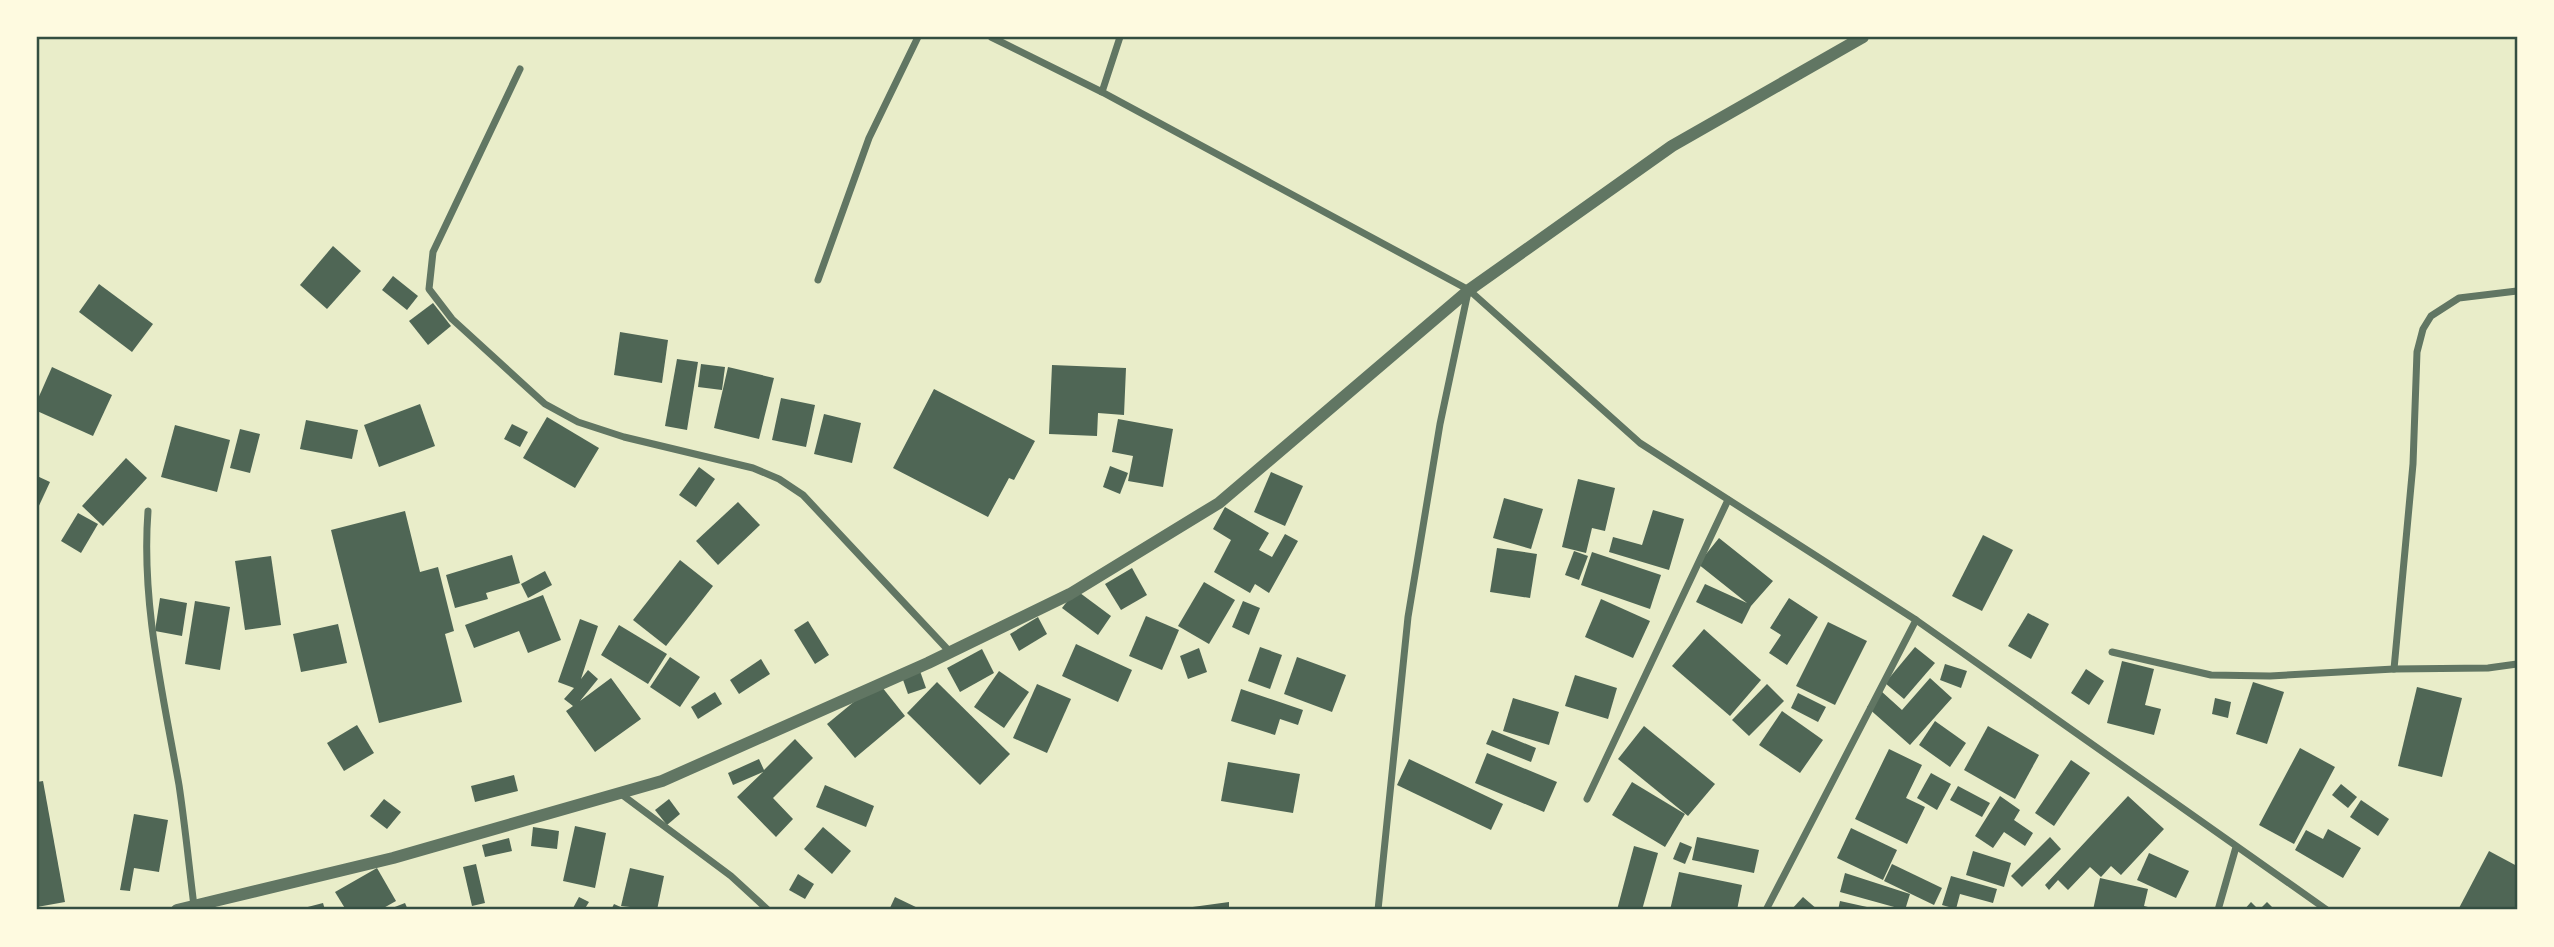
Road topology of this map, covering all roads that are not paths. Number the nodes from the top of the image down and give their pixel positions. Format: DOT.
graph roads {
  1 [pos="918,37"];
  2 [pos="991,37"];
  3 [pos="1120,37"];
  4 [pos="1863,37"];
  5 [pos="520,69"];
  6 [pos="1102,92"];
  7 [pos="818,280"];
  8 [pos="1469,290"];
  9 [pos="2517,291"];
  10 [pos="1728,500"];
  11 [pos="148,511"];
  12 [pos="1916,620"];
  13 [pos="950,652"];
  14 [pos="2112,652"];
  15 [pos="2517,664"];
  16 [pos="2394,669"];
  17 [pos="621,793"];
  18 [pos="1587,799"];
  19 [pos="2236,847"];
  20 [pos="194,906"];
  21 [pos="177,910"];
  22 [pos="768,910"];
  23 [pos="1378,910"];
  24 [pos="1766,910"];
  25 [pos="2218,910"];
  26 [pos="2327,910"];
  1 -- 7 [label="street"];
  2 -- 6 [label="street"];
  3 -- 6 [label="street"];
  4 -- 8 [label="street"];
  5 -- 13 [label="street"];
  6 -- 8 [label="street"];
  8 -- 10 [label="street"];
  8 -- 13 [label="street"];
  8 -- 23 [label="street"];
  9 -- 16 [label="street"];
  10 -- 12 [label="street"];
  10 -- 18 [label="street"];
  11 -- 20 [label="street"];
  12 -- 19 [label="street"];
  12 -- 24 [label="street"];
  13 -- 17 [label="street"];
  14 -- 16 [label="street"];
  15 -- 16 [label="street"];
  17 -- 20 [label="street"];
  17 -- 22 [label="street"];
  19 -- 25 [label="street"];
  19 -- 26 [label="street"];
  20 -- 21 [label="street"];
}
